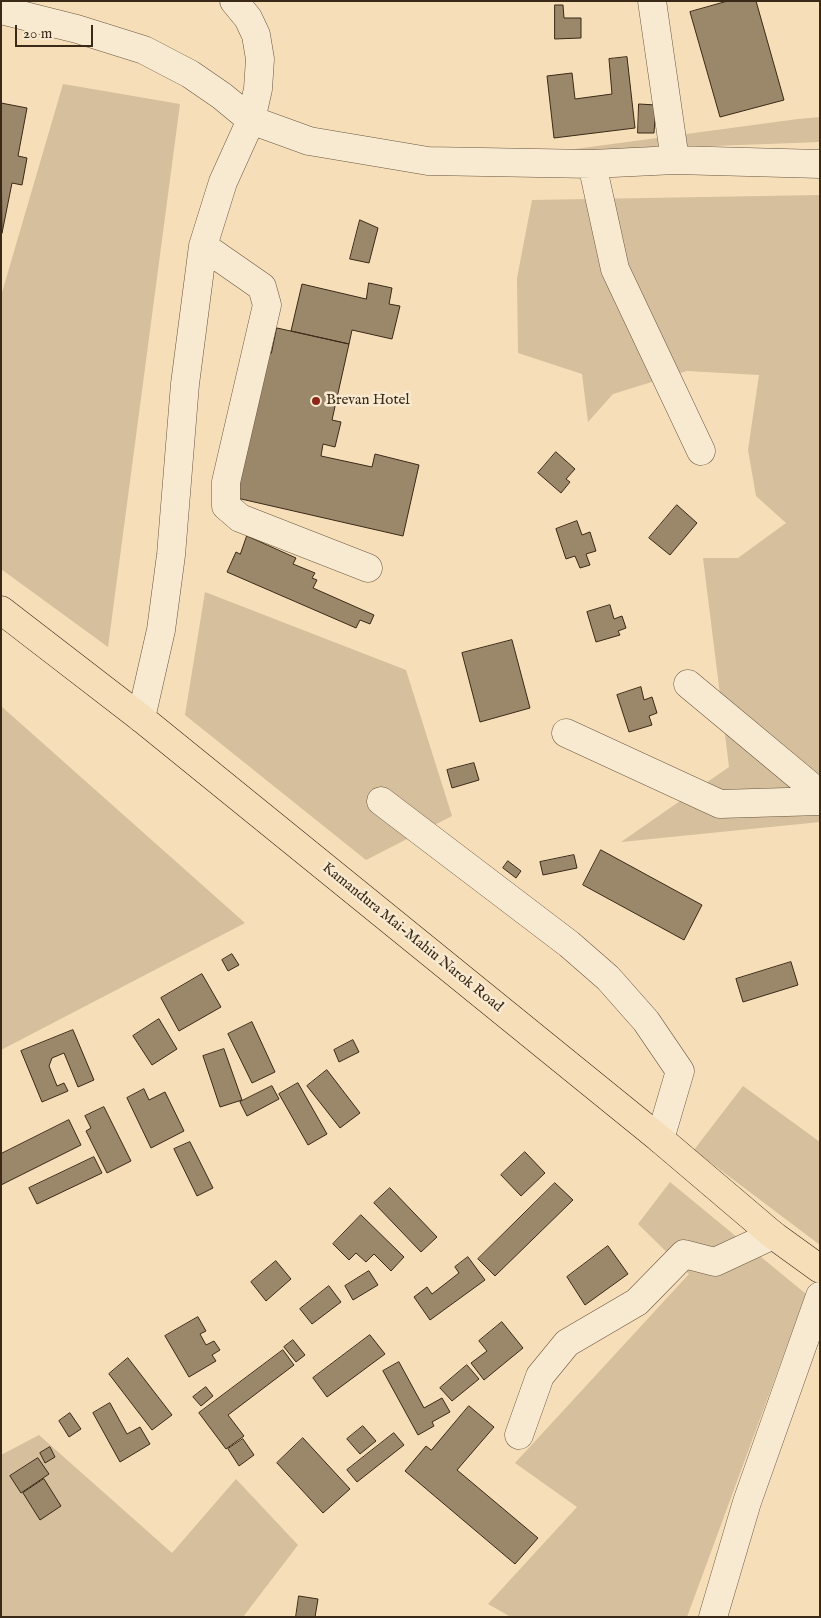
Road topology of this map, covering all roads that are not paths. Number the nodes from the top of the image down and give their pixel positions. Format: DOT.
graph roads {
  1 [pos="234,1"];
  2 [pos="652,1"];
  3 [pos="1,10"];
  4 [pos="251,120"];
  5 [pos="676,160"];
  6 [pos="592,164"];
  7 [pos="820,164"];
  8 [pos="203,246"];
  9 [pos="701,451"];
  10 [pos="368,568"];
  11 [pos="1,610"];
  12 [pos="688,684"];
  13 [pos="141,718"];
  14 [pos="566,733"];
  15 [pos="820,794"];
  16 [pos="381,801"];
  17 [pos="820,802"];
  18 [pos="660,1139"];
  19 [pos="773,1235"];
  20 [pos="820,1269"];
  21 [pos="820,1296"];
  22 [pos="519,1434"];
  23 [pos="713,1617"];
  1 -- 4 [label="street"];
  2 -- 5 [label="street"];
  3 -- 4 [label="street"];
  4 -- 6 [label="street"];
  4 -- 8 [label="street"];
  5 -- 6 [label="street"];
  5 -- 7 [label="street"];
  6 -- 9 [label="street"];
  8 -- 10 [label="street"];
  8 -- 13 [label="street"];
  11 -- 13 [label="highway, Kamandura Mai-Mahiu Narok Road"];
  12 -- 15 [label="street"];
  13 -- 18 [label="highway, Kamandura Mai-Mahiu Narok Road"];
  14 -- 17 [label="street"];
  16 -- 18 [label="street"];
  18 -- 19 [label="highway, Kamandura Mai-Mahiu Narok Road"];
  19 -- 20 [label="highway, Kamandura Mai-Mahiu Narok Road"];
  19 -- 22 [label="street"];
  21 -- 23 [label="street"];
}
